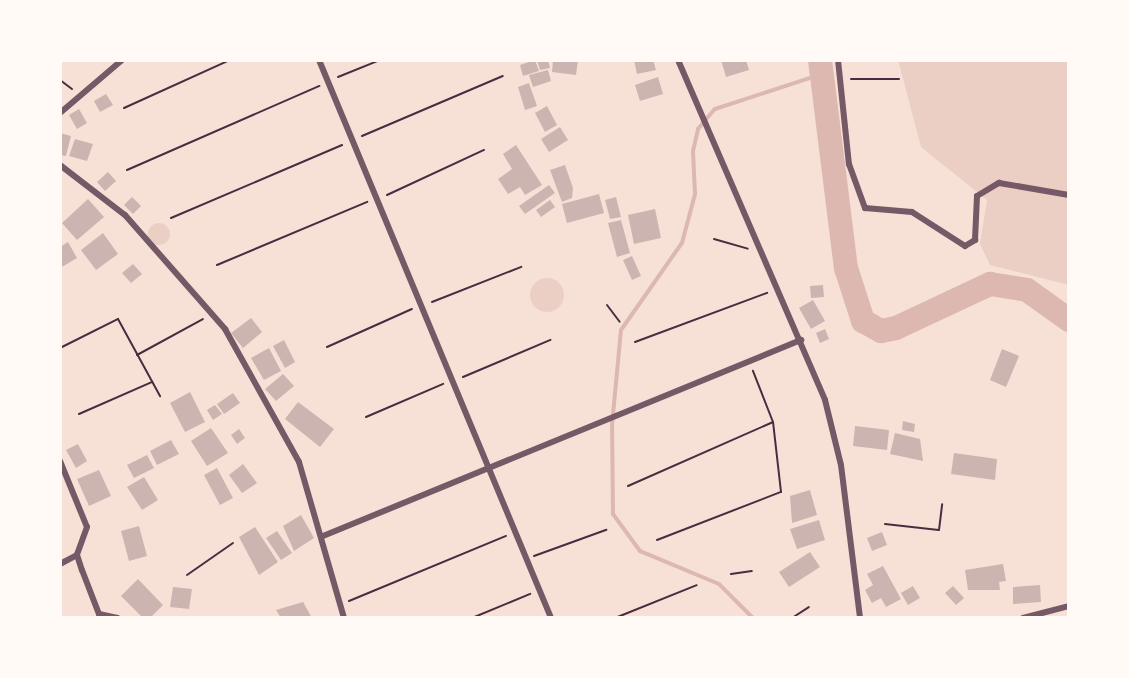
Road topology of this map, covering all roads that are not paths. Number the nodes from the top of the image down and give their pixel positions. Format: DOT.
graph roads {
  1 [pos="122,60"];
  2 [pos="319,60"];
  3 [pos="678,60"];
  4 [pos="838,60"];
  5 [pos="60,113"];
  6 [pos="60,165"];
  7 [pos="1069,195"];
  8 [pos="801,340"];
  9 [pos="60,461"];
  10 [pos="488,471"];
  11 [pos="323,536"];
  12 [pos="76,555"];
  13 [pos="60,564"];
  14 [pos="1069,606"];
  15 [pos="118,618"];
  16 [pos="344,618"];
  17 [pos="551,618"];
  18 [pos="860,618"];
  19 [pos="1023,618"];
  1 -- 5 [label="street"];
  2 -- 10 [label="street"];
  3 -- 8 [label="street"];
  4 -- 7 [label="street"];
  6 -- 11 [label="street"];
  8 -- 10 [label="street"];
  8 -- 18 [label="street"];
  9 -- 12 [label="street"];
  10 -- 11 [label="street"];
  10 -- 17 [label="street"];
  11 -- 16 [label="street"];
  12 -- 13 [label="street"];
  12 -- 15 [label="street"];
  14 -- 19 [label="street"];
}
